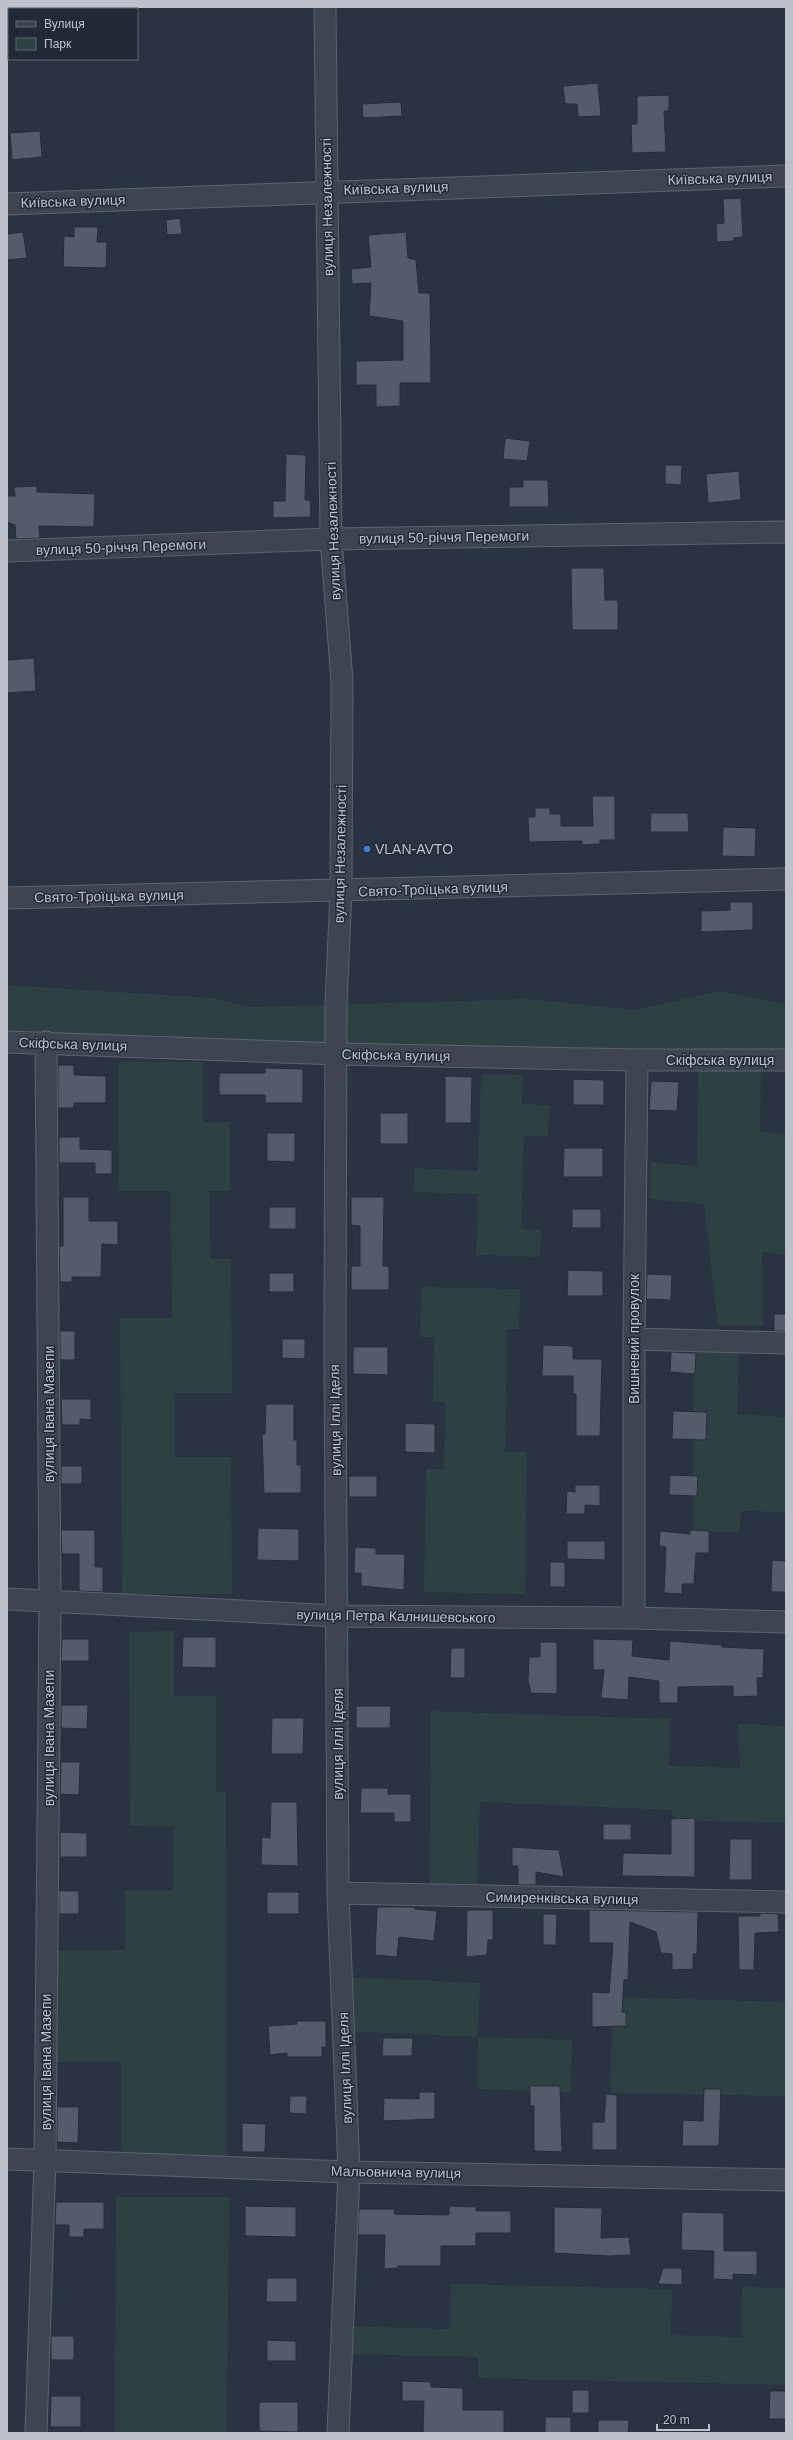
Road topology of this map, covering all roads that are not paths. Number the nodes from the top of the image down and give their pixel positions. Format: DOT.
graph roads {
  1 [pos="325,7"];
  2 [pos="786,176"];
  3 [pos="327,191"];
  4 [pos="7,204"];
  5 [pos="786,532"];
  6 [pos="331,539"];
  7 [pos="7,551"];
  8 [pos="786,879"];
  9 [pos="341,891"];
  10 [pos="7,898"];
  11 [pos="7,1042"];
  12 [pos="46,1042"];
  13 [pos="337,1054"];
  14 [pos="637,1060"];
  15 [pos="786,1060"];
  16 [pos="634,1339"];
  17 [pos="786,1343"];
  18 [pos="7,1599"];
  19 [pos="50,1602"];
  20 [pos="337,1616"];
  21 [pos="634,1618"];
  22 [pos="786,1622"];
  23 [pos="338,1893"];
  24 [pos="786,1902"];
  25 [pos="7,2159"];
  26 [pos="45,2159"];
  27 [pos="349,2172"];
  28 [pos="786,2180"];
  29 [pos="36,2433"];
  30 [pos="338,2433"];
  1 -- 3 [label="street, вулиця Незалежності"];
  2 -- 3 [label="street, Київська вулиця"];
  3 -- 4 [label="street, Київська вулиця"];
  3 -- 6 [label="street, вулиця Незалежності"];
  5 -- 6 [label="street, вулиця 50-річчя Перемоги"];
  6 -- 7 [label="street, вулиця 50-річчя Перемоги"];
  6 -- 9 [label="street, вулиця Незалежності"];
  8 -- 9 [label="street, Свято-Троїцька вулиця"];
  9 -- 10 [label="street, Свято-Троїцька вулиця"];
  9 -- 13 [label="street, вулиця Незалежності"];
  11 -- 12 [label="street, Скіфська вулиця"];
  12 -- 13 [label="street, Скіфська вулиця"];
  12 -- 19 [label="street, вулиця Івана Мазепи"];
  13 -- 14 [label="street, Скіфська вулиця"];
  13 -- 20 [label="street, вулиця Іллі Іделя"];
  14 -- 15 [label="street, Скіфська вулиця"];
  14 -- 16 [label="street, Вишневий провулок"];
  16 -- 17 [label="street"];
  16 -- 21 [label="street, Вишневий провулок"];
  18 -- 19 [label="street, вулиця Петра Калнишевського"];
  19 -- 20 [label="street, вулиця Петра Калнишевського"];
  19 -- 26 [label="street, вулиця Івана Мазепи"];
  20 -- 21 [label="street, вулиця Петра Калнишевського"];
  20 -- 23 [label="street, вулиця Іллі Іделя"];
  21 -- 22 [label="street, вулиця Петра Калнишевського"];
  23 -- 24 [label="street, Симиренківська вулиця"];
  23 -- 27 [label="street, вулиця Іллі Іделя"];
  25 -- 26 [label="street, Мальовнича вулиця"];
  26 -- 27 [label="street, Мальовнича вулиця"];
  26 -- 29 [label="street, вулиця Івана Мазепи"];
  27 -- 28 [label="street, Мальовнича вулиця"];
  27 -- 30 [label="street, вулиця Іллі Іделя"];
}
